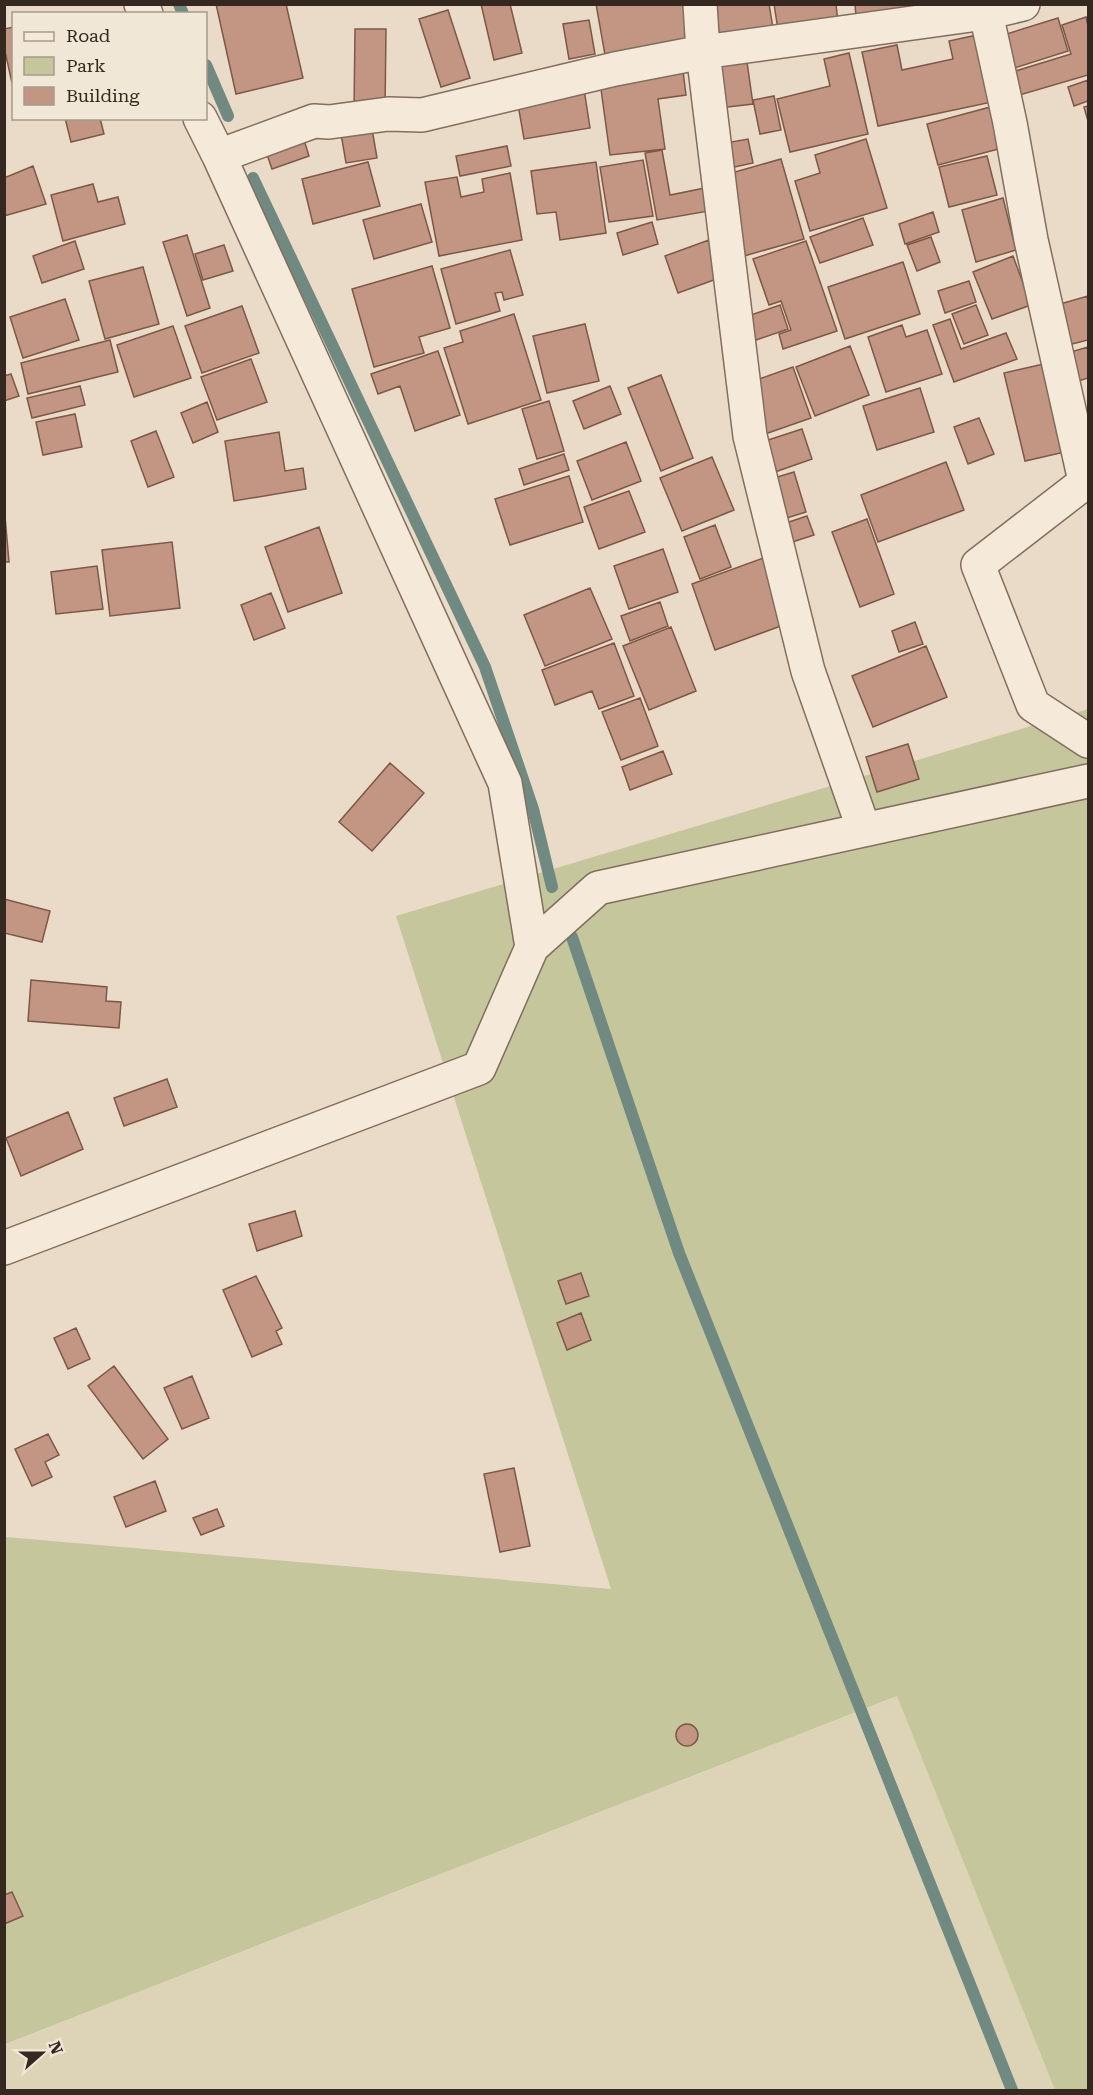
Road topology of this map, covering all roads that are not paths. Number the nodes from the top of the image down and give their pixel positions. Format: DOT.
graph roads {
  1 [pos="700,4"];
  2 [pos="1023,4"];
  3 [pos="984,9"];
  4 [pos="704,52"];
  5 [pos="201,120"];
  6 [pos="219,156"];
  7 [pos="1087,481"];
  8 [pos="1089,741"];
  9 [pos="1089,781"];
  10 [pos="864,830"];
  11 [pos="532,947"];
  12 [pos="4,1248"];
  1 -- 4 [label="street"];
  2 -- 3 [label="street"];
  3 -- 4 [label="street"];
  3 -- 7 [label="street"];
  4 -- 6 [label="street"];
  4 -- 10 [label="street"];
  5 -- 6 [label="street"];
  6 -- 11 [label="street"];
  7 -- 8 [label="street"];
  9 -- 10 [label="street"];
  10 -- 11 [label="street"];
  11 -- 12 [label="street"];
}
